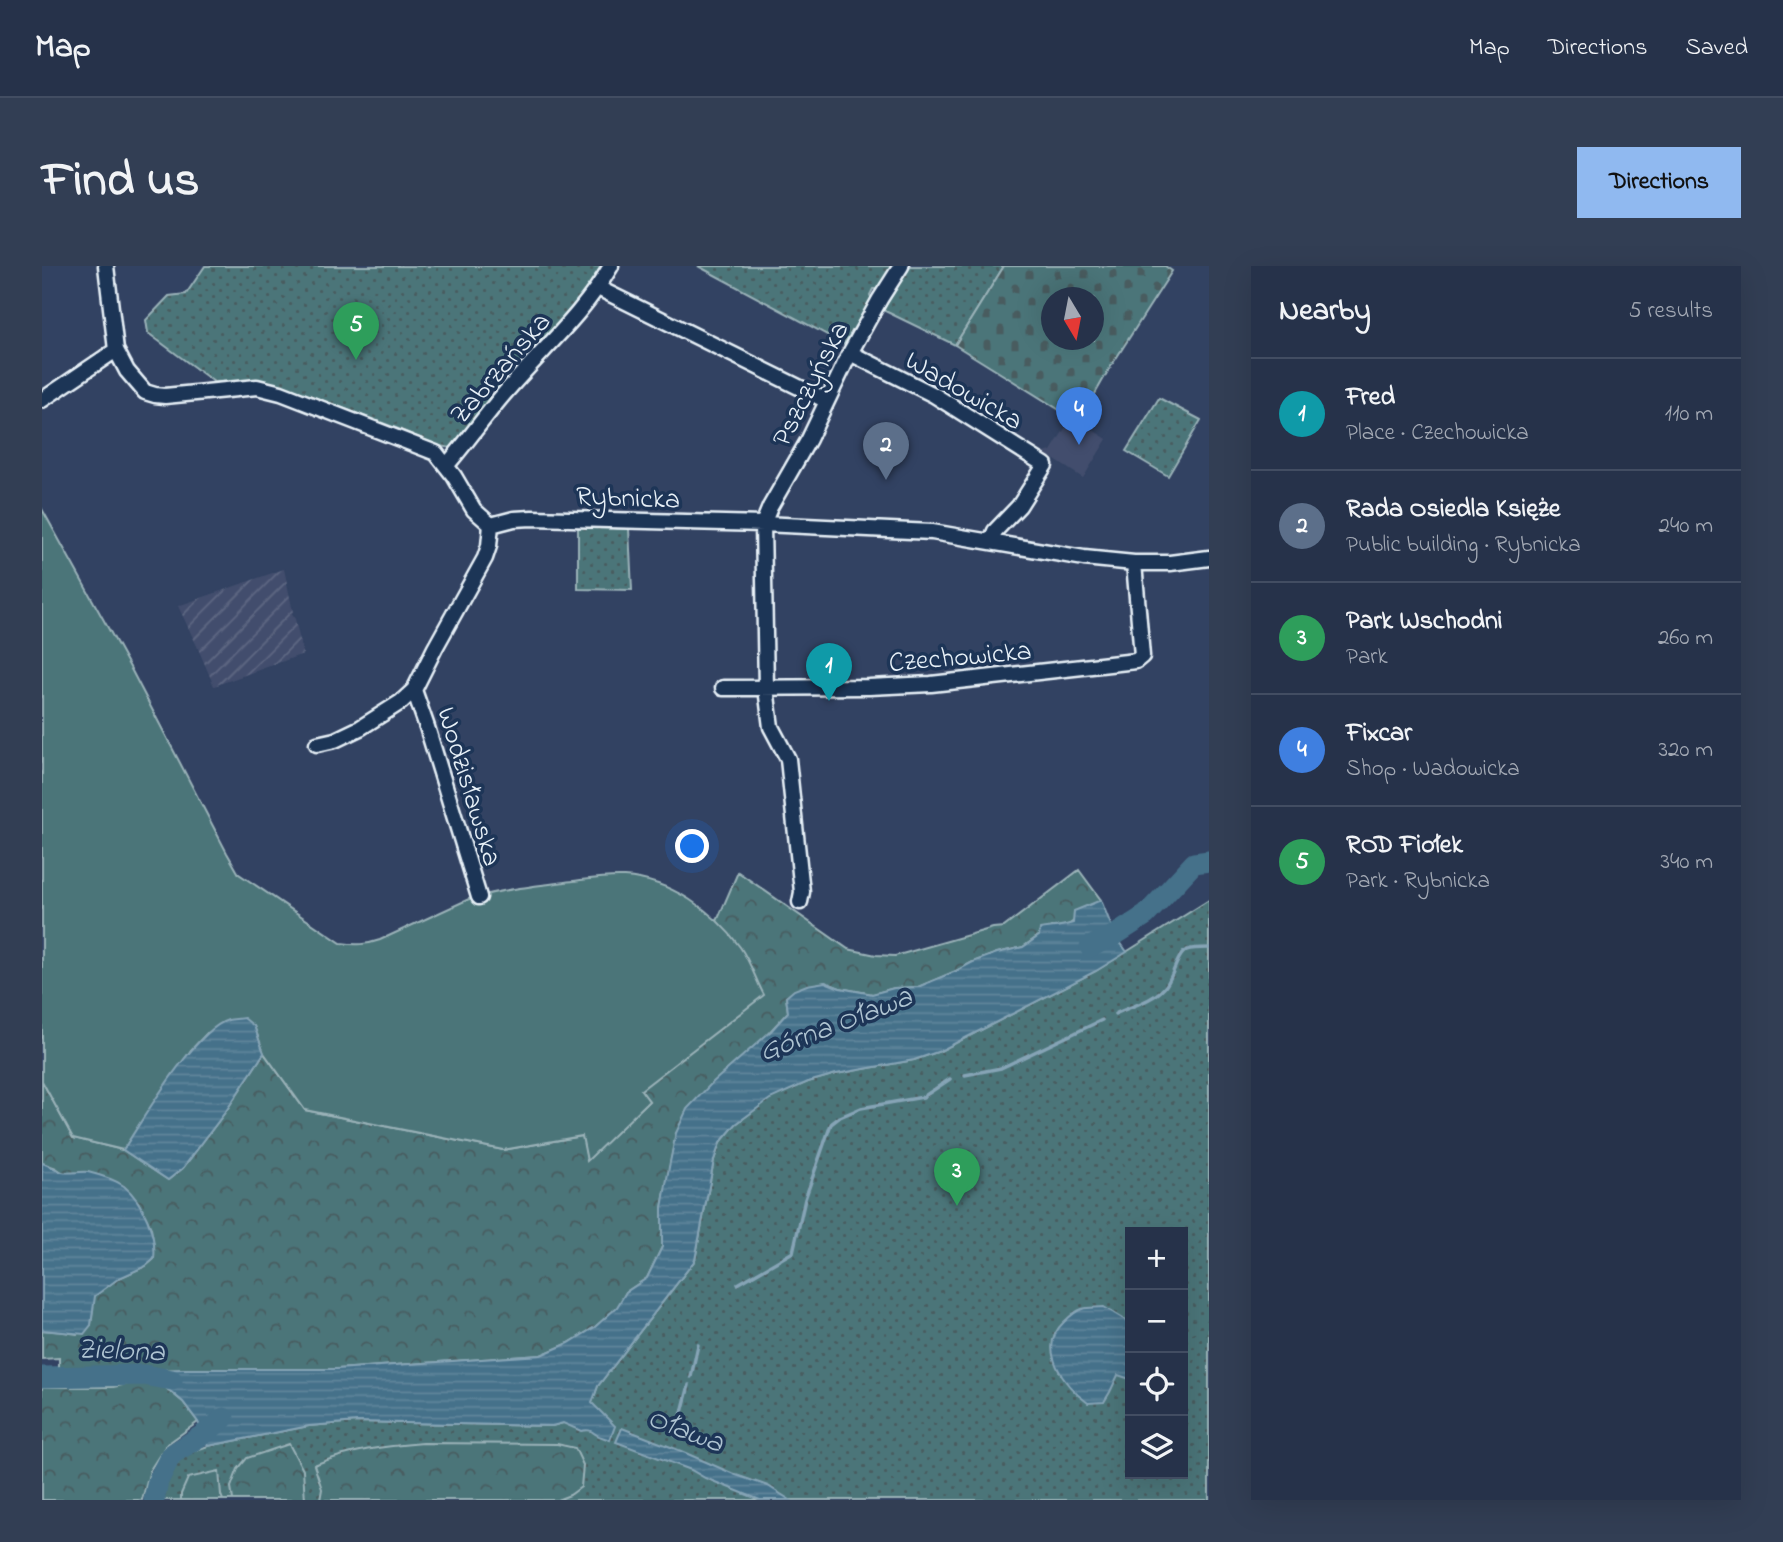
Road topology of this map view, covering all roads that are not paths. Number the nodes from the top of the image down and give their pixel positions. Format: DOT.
graph roads {
  1 [pos="106,266"];
  2 [pos="611,266"];
  3 [pos="901,266"];
  4 [pos="598,288"];
  5 [pos="116,351"];
  6 [pos="850,352"];
  7 [pos="42,400"];
  8 [pos="827,401"];
  9 [pos="446,466"];
  10 [pos="764,524"];
  11 [pos="491,525"];
  12 [pos="991,541"];
  13 [pos="1209,558"];
  14 [pos="1134,563"];
  15 [pos="723,688"];
  16 [pos="766,688"];
  17 [pos="414,690"];
  18 [pos="317,744"];
  19 [pos="478,898"];
  20 [pos="800,902"];
  1 -- 5 [label="street"];
  2 -- 4 [label="street, Zabrzańska"];
  3 -- 6 [label="street, Pszczyńska"];
  4 -- 8 [label="street"];
  4 -- 9 [label="street, Zabrzańska"];
  5 -- 7 [label="street"];
  5 -- 9 [label="street"];
  6 -- 8 [label="street, Pszczyńska"];
  6 -- 12 [label="street, Wadowicka"];
  8 -- 10 [label="street, Pszczyńska"];
  9 -- 11 [label="street"];
  10 -- 11 [label="street, Rybnicka"];
  10 -- 12 [label="street, Rybnicka"];
  10 -- 16 [label="street"];
  11 -- 17 [label="street, Wodzisławska"];
  12 -- 14 [label="street, Rybnicka"];
  13 -- 14 [label="street, Rybnicka"];
  14 -- 16 [label="street, Czechowicka"];
  15 -- 16 [label="street"];
  16 -- 20 [label="street"];
  17 -- 18 [label="street, Wodzisławska"];
  17 -- 19 [label="street, Wodzisławska"];
}
